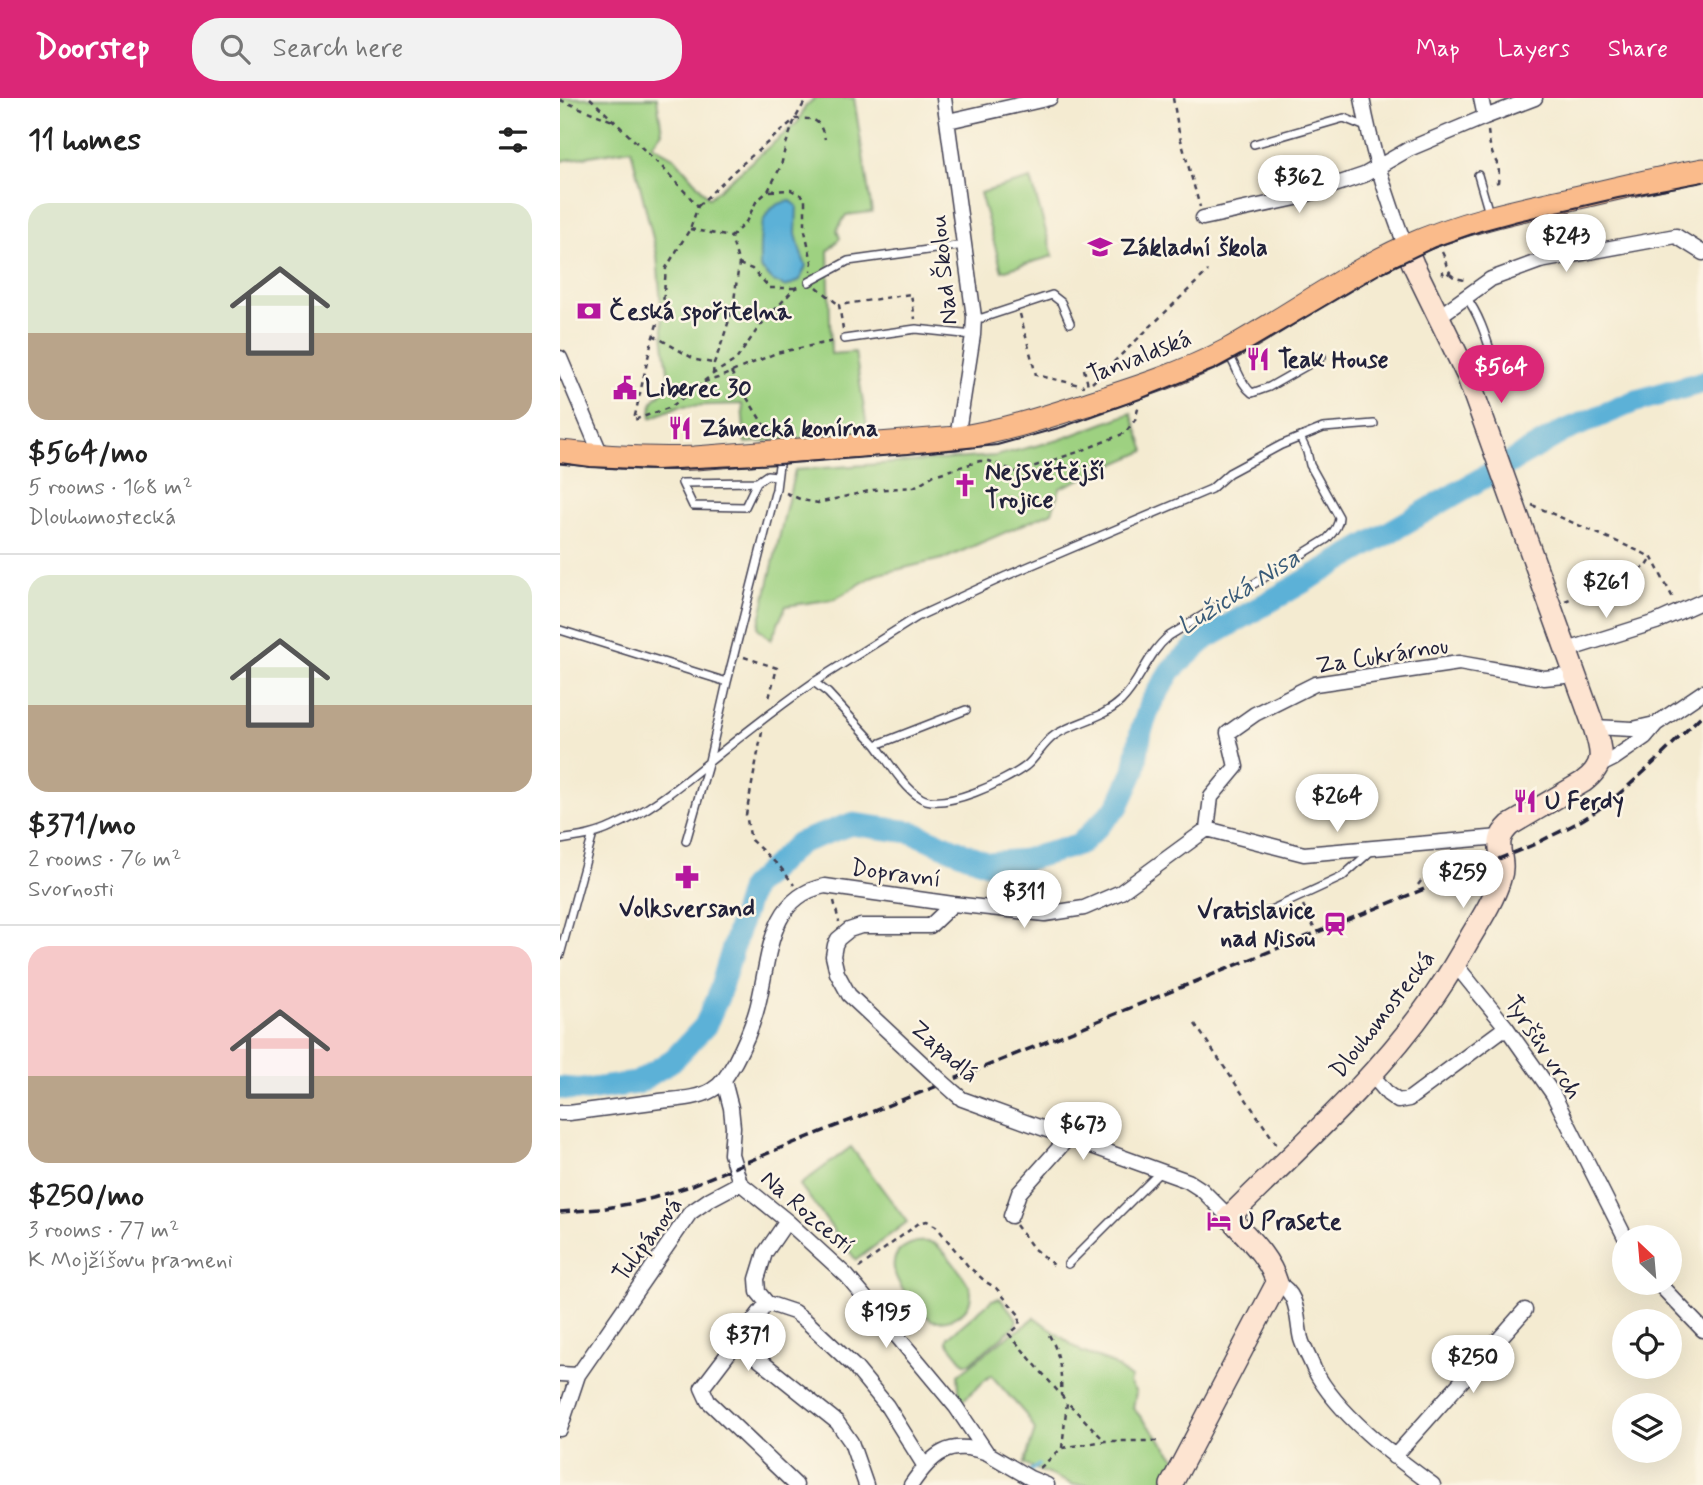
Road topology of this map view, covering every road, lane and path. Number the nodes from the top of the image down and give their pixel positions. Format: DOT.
graph roads {
  1 [pos="590,98"];
  2 [pos="807,98"];
  3 [pos="944,98"];
  4 [pos="1050,98"];
  5 [pos="1173,98"];
  6 [pos="1362,98"];
  7 [pos="1481,98"];
  8 [pos="1535,98"];
  9 [pos="560,100"];
  10 [pos="1485,117"];
  11 [pos="796,119"];
  12 [pos="948,121"];
  13 [pos="617,123"];
  14 [pos="1367,127"];
  15 [pos="825,139"];
  16 [pos="1254,144"];
  17 [pos="1378,167"];
  18 [pos="1703,170"];
  19 [pos="1478,175"];
  20 [pos="1482,188"];
  21 [pos="768,191"];
  22 [pos="698,206"];
  23 [pos="1490,217"];
  24 [pos="1203,218"];
  25 [pos="690,229"];
  26 [pos="731,237"];
  27 [pos="964,245"];
  28 [pos="1406,247"];
  29 [pos="1443,252"];
  30 [pos="1703,253"];
  31 [pos="739,264"];
  32 [pos="1447,269"];
  33 [pos="1208,271"];
  34 [pos="1450,274"];
  35 [pos="1475,281"];
  36 [pos="809,282"];
  37 [pos="795,288"];
  38 [pos="1466,297"];
  39 [pos="839,305"];
  40 [pos="1018,307"];
  41 [pos="974,317"];
  42 [pos="1438,317"];
  43 [pos="1070,323"];
  44 [pos="916,329"];
  45 [pos="653,335"];
  46 [pos="973,335"];
  47 [pos="844,339"];
  48 [pos="1226,351"];
  49 [pos="1322,357"];
  50 [pos="560,358"];
  51 [pos="714,363"];
  52 [pos="1084,369"];
  53 [pos="731,372"];
  54 [pos="713,374"];
  55 [pos="703,382"];
  56 [pos="1471,384"];
  57 [pos="1089,387"];
  58 [pos="1137,388"];
  59 [pos="1374,424"];
  60 [pos="1300,437"];
  61 [pos="957,438"];
  62 [pos="560,452"];
  63 [pos="781,452"];
  64 [pos="602,457"];
  65 [pos="777,476"];
  66 [pos="757,482"];
  67 [pos="776,489"];
  68 [pos="1530,505"];
  69 [pos="1653,558"];
  70 [pos="1703,601"];
  71 [pos="1560,603"];
  72 [pos="1679,613"];
  73 [pos="560,630"];
  74 [pos="1567,650"];
  75 [pos="738,655"];
  76 [pos="1576,675"];
  77 [pos="727,682"];
  78 [pos="814,682"];
  79 [pos="1703,692"];
  80 [pos="966,710"];
  81 [pos="766,716"];
  82 [pos="1656,724"];
  83 [pos="1594,727"];
  84 [pos="876,745"];
  85 [pos="709,761"];
  86 [pos="1599,766"];
  87 [pos="1207,829"];
  88 [pos="593,834"];
  89 [pos="1500,837"];
  90 [pos="560,840"];
  91 [pos="686,841"];
  92 [pos="1452,841"];
  93 [pos="1372,849"];
  94 [pos="1418,885"];
  95 [pos="802,894"];
  96 [pos="1299,896"];
  97 [pos="833,897"];
  98 [pos="953,904"];
  99 [pos="1260,915"];
  100 [pos="841,928"];
  101 [pos="1314,928"];
  102 [pos="560,955"];
  103 [pos="1455,964"];
  104 [pos="1195,1024"];
  105 [pos="1506,1027"];
  106 [pos="1371,1074"];
  107 [pos="724,1081"];
  108 [pos="560,1113"];
  109 [pos="1068,1138"];
  110 [pos="1287,1160"];
  111 [pos="1162,1171"];
  112 [pos="740,1183"];
  113 [pos="1011,1216"];
  114 [pos="1229,1217"];
  115 [pos="787,1221"];
  116 [pos="1618,1225"];
  117 [pos="1068,1264"];
  118 [pos="847,1276"];
  119 [pos="1277,1283"];
  120 [pos="1669,1295"];
  121 [pos="767,1303"];
  122 [pos="1525,1310"];
  123 [pos="1703,1330"];
  124 [pos="1049,1335"];
  125 [pos="737,1342"];
  126 [pos="560,1374"];
  127 [pos="578,1375"];
  128 [pos="1061,1395"];
  129 [pos="1067,1402"];
  130 [pos="560,1429"];
  131 [pos="1105,1441"];
  132 [pos="1161,1441"];
  133 [pos="1062,1448"];
  134 [pos="987,1453"];
  135 [pos="1394,1457"];
  136 [pos="924,1465"];
  137 [pos="1030,1478"];
  138 [pos="796,1485"];
  139 [pos="866,1485"];
  140 [pos="911,1485"];
  141 [pos="1047,1485"];
  142 [pos="1171,1485"];
  143 [pos="1433,1485"];
  1 -- 13 [label="path"];
  2 -- 11 [label="path"];
  3 -- 12 [label="street, Nad Školou"];
  4 -- 12 [label="street"];
  5 -- 24 [label="path"];
  6 -- 14 [label="street"];
  7 -- 10 [label="street"];
  8 -- 10 [label="street"];
  9 -- 13 [label="path"];
  10 -- 17 [label="street"];
  10 -- 20 [label="path"];
  11 -- 15 [label="path"];
  11 -- 21 [label="path"];
  11 -- 22 [label="path"];
  12 -- 27 [label="street, Nad Školou"];
  13 -- 22 [label="path"];
  14 -- 16 [label="lane"];
  14 -- 17 [label="street"];
  17 -- 24 [label="street"];
  17 -- 28 [label="street"];
  18 -- 23 [label="main road, Tanvaldská"];
  19 -- 20 [label="lane"];
  20 -- 23 [label="lane"];
  21 -- 26 [label="path"];
  21 -- 36 [label="path"];
  22 -- 25 [label="path"];
  23 -- 28 [label="main road, Tanvaldská"];
  25 -- 26 [label="path"];
  25 -- 45 [label="path"];
  26 -- 31 [label="path"];
  27 -- 36 [label="lane"];
  27 -- 41 [label="street, Nad Školou"];
  28 -- 42 [label="street"];
  28 -- 48 [label="main road, Tanvaldská"];
  29 -- 32 [label="path"];
  30 -- 38 [label="street"];
  31 -- 37 [label="path"];
  31 -- 51 [label="path"];
  32 -- 34 [label="path"];
  32 -- 34 [label="path"];
  33 -- 57 [label="path"];
  34 -- 35 [label="path"];
  36 -- 37 [label="path"];
  36 -- 39 [label="path"];
  37 -- 54 [label="path"];
  38 -- 42 [label="street"];
  38 -- 56 [label="lane"];
  39 -- 44 [label="path"];
  39 -- 47 [label="path"];
  40 -- 41 [label="lane"];
  40 -- 43 [label="lane"];
  40 -- 57 [label="path"];
  41 -- 46 [label="street, Nad Školou"];
  42 -- 56 [label="street"];
  44 -- 46 [label="lane"];
  44 -- 47 [label="lane"];
  45 -- 51 [label="path"];
  45 -- 55 [label="path"];
  46 -- 61 [label="street, Nad Školou"];
  47 -- 53 [label="path"];
  48 -- 49 [label="lane"];
  48 -- 58 [label="main road, Tanvaldská"];
  50 -- 64 [label="street"];
  51 -- 54 [label="path"];
  52 -- 57 [label="path"];
  53 -- 55 [label="path"];
  53 -- 63 [label="path"];
  54 -- 55 [label="path"];
  56 -- 74 [label="street"];
  58 -- 61 [label="main road, Tanvaldská"];
  58 -- 67 [label="path"];
  59 -- 60 [label="lane"];
  60 -- 78 [label="lane"];
  60 -- 84 [label="lane"];
  61 -- 63 [label="main road, Tanvaldská"];
  62 -- 64 [label="main road, Tanvaldská"];
  63 -- 64 [label="main road, Tanvaldská"];
  63 -- 65 [label="lane"];
  65 -- 66 [label="lane"];
  65 -- 67 [label="lane"];
  66 -- 66 [label="lane"];
  67 -- 77 [label="lane"];
  68 -- 69 [label="path"];
  69 -- 71 [label="path"];
  69 -- 72 [label="path"];
  70 -- 72 [label="street"];
  72 -- 74 [label="street"];
  73 -- 77 [label="lane"];
  74 -- 76 [label="street"];
  75 -- 81 [label="path"];
  76 -- 83 [label="street"];
  76 -- 87 [label="street, Za Cukrárnou"];
  77 -- 85 [label="lane"];
  78 -- 81 [label="lane"];
  78 -- 84 [label="lane"];
  79 -- 82 [label="street"];
  80 -- 84 [label="lane"];
  81 -- 85 [label="lane"];
  81 -- 95 [label="path"];
  82 -- 83 [label="street"];
  82 -- 86 [label="street"];
  83 -- 86 [label="street"];
  85 -- 88 [label="lane"];
  85 -- 91 [label="lane"];
  86 -- 89 [label="street"];
  87 -- 93 [label="street"];
  87 -- 98 [label="street, Dopravní"];
  88 -- 90 [label="lane"];
  88 -- 102 [label="lane"];
  89 -- 92 [label="street"];
  89 -- 103 [label="street, Dlouhomostecká"];
  92 -- 93 [label="street"];
  92 -- 94 [label="path"];
  93 -- 96 [label="lane"];
  95 -- 98 [label="street, Dopravní"];
  95 -- 107 [label="street"];
  96 -- 99 [label="lane"];
  96 -- 101 [label="path"];
  97 -- 100 [label="path"];
  98 -- 109 [label="street, Zapadlá, bridge"];
  103 -- 105 [label="street, Tyršův vrch"];
  103 -- 106 [label="street, Dlouhomostecká"];
  104 -- 110 [label="path"];
  105 -- 106 [label="street"];
  105 -- 116 [label="street, Tyršův vrch"];
  106 -- 110 [label="street, Dlouhomostecká"];
  107 -- 108 [label="street"];
  107 -- 112 [label="street"];
  109 -- 111 [label="street, Zapadlá"];
  109 -- 113 [label="street"];
  110 -- 114 [label="street, Dlouhomostecká"];
  111 -- 114 [label="street, Zapadlá"];
  111 -- 117 [label="lane"];
  112 -- 115 [label="street, Na Rozcestí"];
  112 -- 127 [label="street, Tulipánová"];
  113 -- 117 [label="path"];
  114 -- 119 [label="street"];
  115 -- 118 [label="street, Na Rozcestí"];
  115 -- 121 [label="street"];
  118 -- 128 [label="path"];
  118 -- 134 [label="street, Na Rozcestí"];
  119 -- 135 [label="street"];
  119 -- 142 [label="street"];
  120 -- 123 [label="street"];
  121 -- 125 [label="street"];
  121 -- 136 [label="street"];
  122 -- 135 [label="street"];
  124 -- 128 [label="path"];
  125 -- 138 [label="street"];
  125 -- 139 [label="street"];
  126 -- 127 [label="street"];
  127 -- 130 [label="street, Tulipánová"];
  128 -- 129 [label="path"];
  129 -- 131 [label="path"];
  129 -- 133 [label="path"];
  131 -- 132 [label="path"];
  131 -- 133 [label="path"];
  133 -- 137 [label="path"];
  134 -- 136 [label="street"];
  134 -- 137 [label="street, Na Rozcestí"];
  135 -- 143 [label="street"];
  136 -- 140 [label="street"];
  137 -- 141 [label="street, Na Rozcestí"];
}
